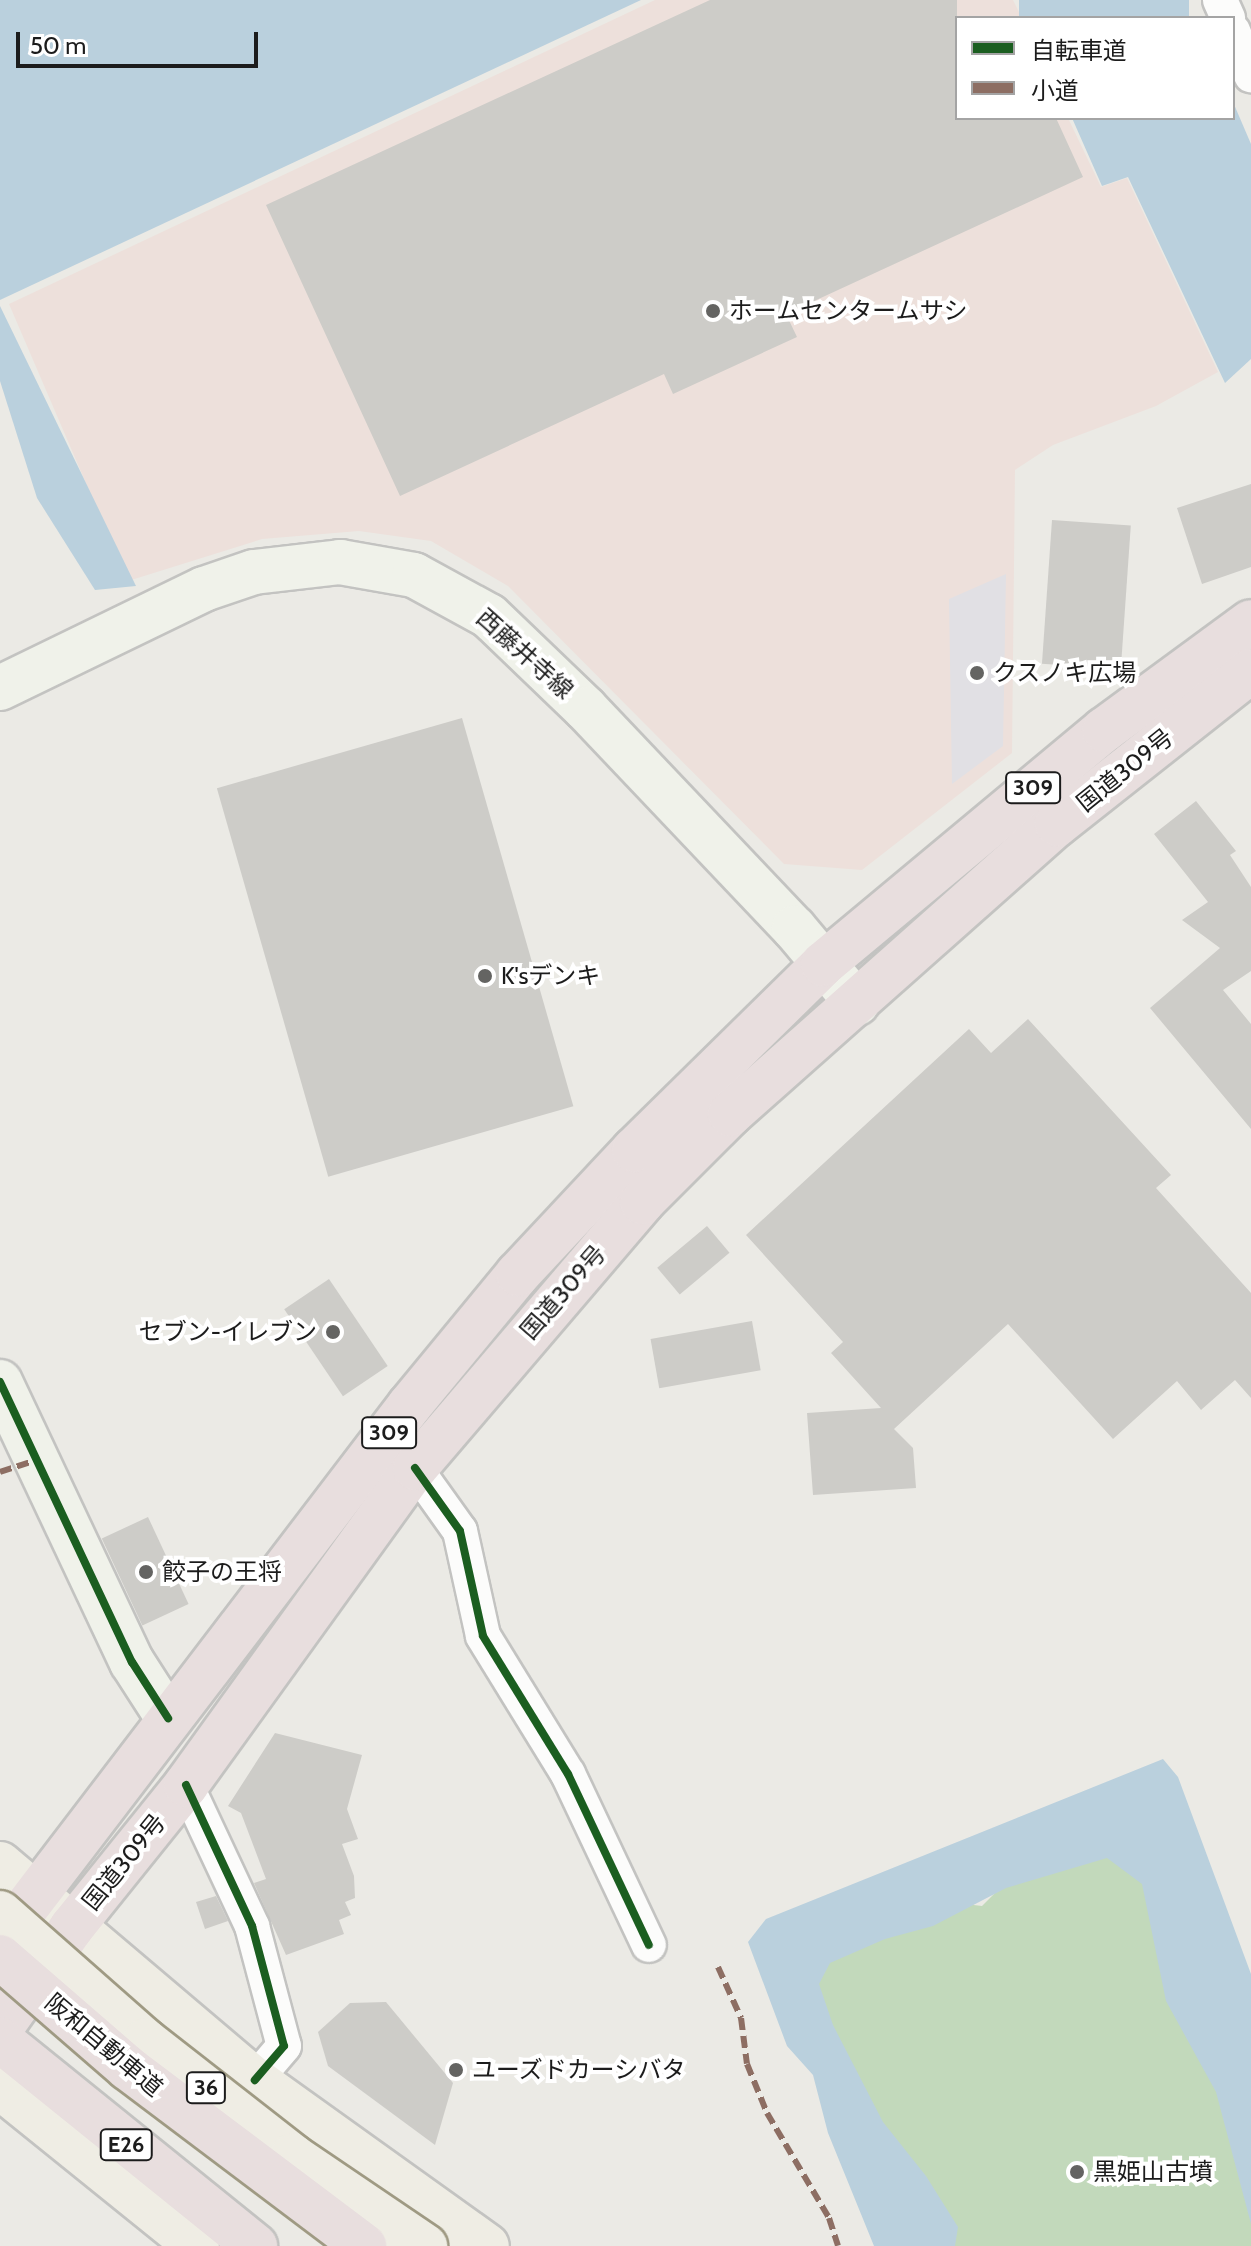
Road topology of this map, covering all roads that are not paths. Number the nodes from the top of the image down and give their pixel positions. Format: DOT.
graph roads {
  1 [pos="1235,36"];
  2 [pos="1251,75"];
  3 [pos="1251,622"];
  4 [pos="1251,671"];
  5 [pos="0,688"];
  6 [pos="823,964"];
  7 [pos="857,1003"];
  8 [pos="0,1382"];
  9 [pos="415,1468"];
  10 [pos="168,1718"];
  11 [pos="186,1785"];
  12 [pos="0,1864"];
  13 [pos="16,1903"];
  14 [pos="72,1927"];
  15 [pos="0,1942"];
  16 [pos="649,1945"];
  17 [pos="0,1957"];
  18 [pos="0,2029"];
  19 [pos="0,2040"];
  20 [pos="255,2080"];
  21 [pos="0,2087"];
  22 [pos="0,2123"];
  23 [pos="163,2246"];
  24 [pos="197,2246"];
  25 [pos="255,2246"];
  26 [pos="364,2246"];
  27 [pos="425,2246"];
  28 [pos="487,2246"];
  1 -- 2 [label="street"];
  3 -- 6 [label="highway, 国道309号 / 309"];
  4 -- 7 [label="highway, 国道309号 / 309"];
  5 -- 6 [label="main road, 西藤井寺線"];
  6 -- 7 [label="main road, 西藤井寺線"];
  6 -- 10 [label="highway, 国道309号 / 309"];
  7 -- 9 [label="highway, 国道309号 / 309"];
  8 -- 10 [label="main road"];
  9 -- 11 [label="highway, 国道309号 / 309"];
  9 -- 16 [label="street"];
  10 -- 13 [label="highway, 国道309号 / 309"];
  11 -- 14 [label="highway, 国道309号 / 309"];
  11 -- 20 [label="street"];
  12 -- 13 [label="main road, 36"];
  13 -- 14 [label="main road, 36"];
  13 -- 15 [label="highway, 国道309号 / 309"];
  13 -- 27 [label="main road, 36, bridge"];
  14 -- 18 [label="highway, 国道309号 / 309"];
  14 -- 20 [label="main road, 36"];
  17 -- 26 [label="highway, 阪和自動車道 / E26, bridge"];
  19 -- 25 [label="highway, E26"];
  20 -- 28 [label="main road, 36"];
  21 -- 24 [label="main road"];
  22 -- 23 [label="main road"];
}
